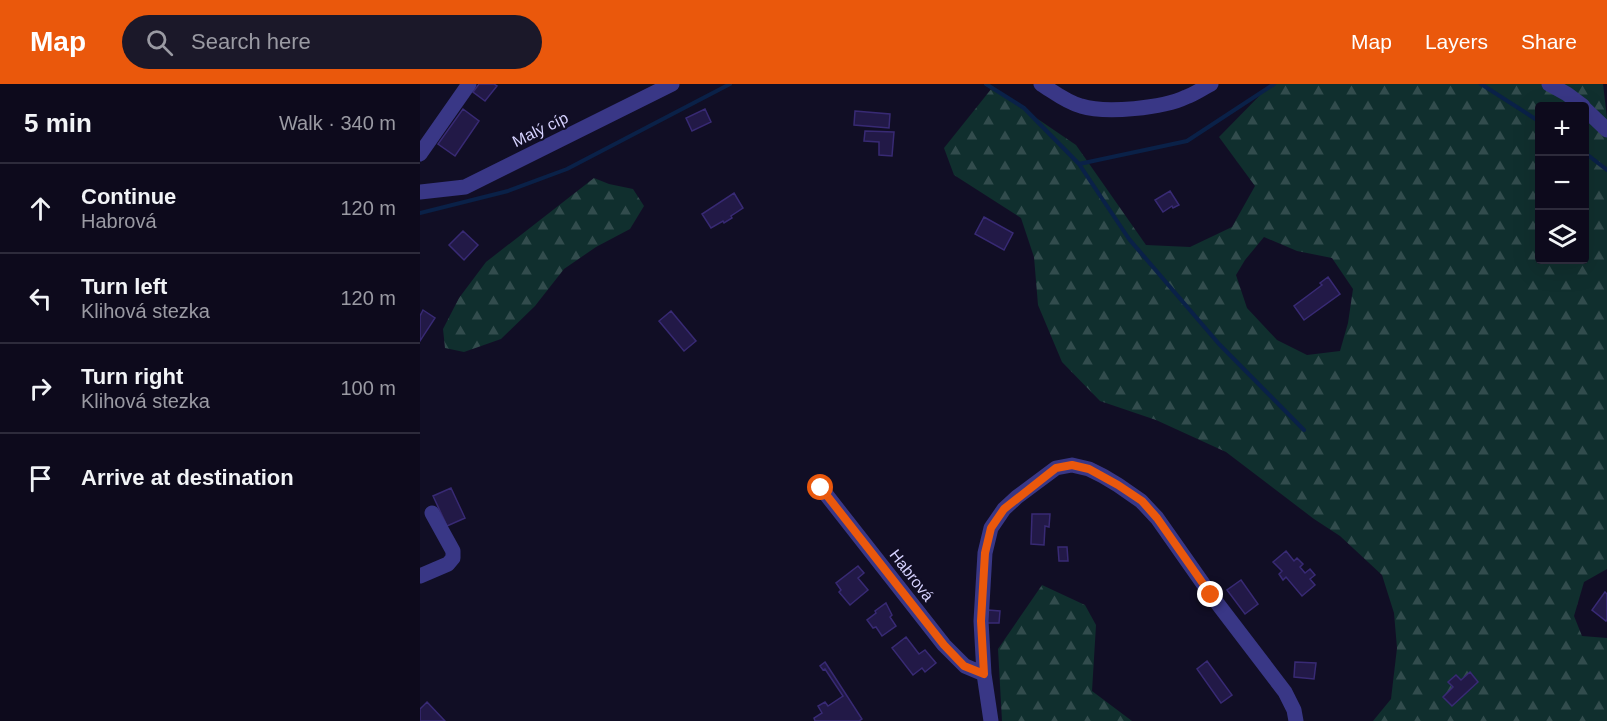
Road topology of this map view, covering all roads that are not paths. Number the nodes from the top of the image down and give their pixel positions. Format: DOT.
graph roads {
  1 [pos="469,84"];
  2 [pos="672,84"];
  3 [pos="1041,84"];
  4 [pos="1211,84"];
  5 [pos="1549,84"];
  6 [pos="1577,102"];
  7 [pos="1589,112"];
  8 [pos="1607,130"];
  9 [pos="420,154"];
  10 [pos="420,192"];
  11 [pos="821,488"];
  12 [pos="432,513"];
  13 [pos="420,576"];
  14 [pos="984,674"];
  15 [pos="991,721"];
  16 [pos="1296,721"];
  1 -- 9 [label="street"];
  2 -- 10 [label="street, Malý cíp"];
  3 -- 4 [label="street"];
  5 -- 6 [label="street"];
  7 -- 8 [label="street"];
  11 -- 14 [label="street, Habrová"];
  12 -- 13 [label="street"];
  14 -- 15 [label="street"];
  14 -- 16 [label="street"];
}
